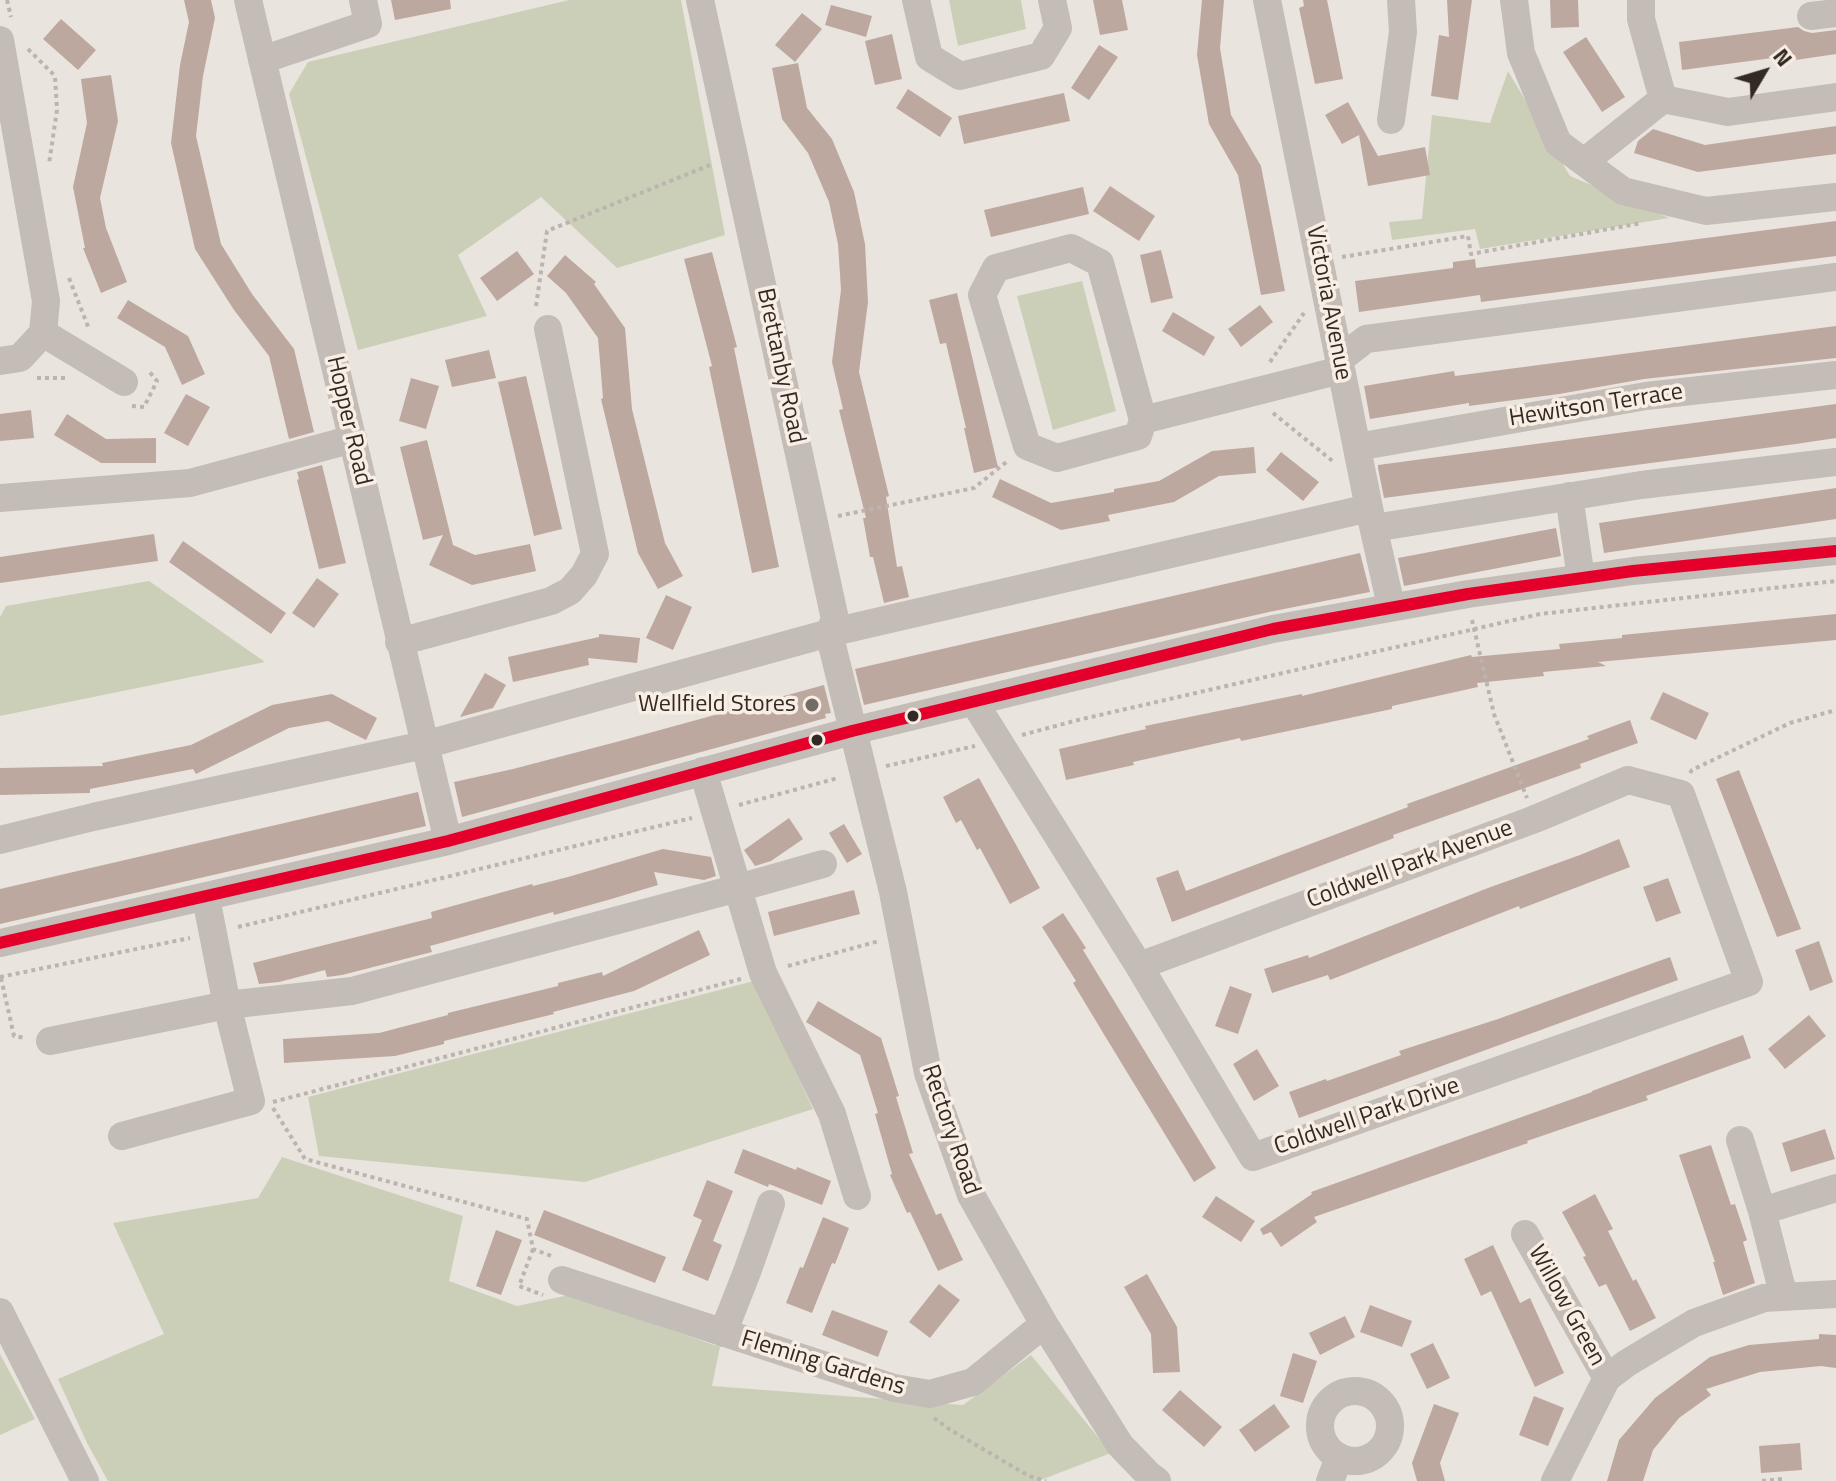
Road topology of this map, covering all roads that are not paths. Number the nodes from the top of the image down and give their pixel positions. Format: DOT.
graph roads {
  1 [pos="248,0"];
  2 [pos="363,0"];
  3 [pos="700,0"];
  4 [pos="916,0"];
  5 [pos="1052,0"];
  6 [pos="1267,0"];
  7 [pos="1401,0"];
  8 [pos="1514,0"];
  9 [pos="1641,0"];
  10 [pos="12,33"];
  11 [pos="262,60"];
  12 [pos="1836,97"];
  13 [pos="1663,99"];
  14 [pos="1391,120"];
  15 [pos="1584,162"];
  16 [pos="1836,197"];
  17 [pos="1836,277"];
  18 [pos="548,329"];
  19 [pos="43,333"];
  20 [pos="0,361"];
  21 [pos="1340,365"];
  22 [pos="1836,375"];
  23 [pos="129,383"];
  24 [pos="1143,420"];
  25 [pos="353,439"];
  26 [pos="1360,460"];
  27 [pos="1836,462"];
  28 [pos="1569,496"];
  29 [pos="0,498"];
  30 [pos="1372,518"];
  31 [pos="1836,551"];
  32 [pos="1581,578"];
  33 [pos="1391,606"];
  34 [pos="829,633"];
  35 [pos="399,642"];
  36 [pos="974,702"];
  37 [pos="852,731"];
  38 [pos="424,745"];
  39 [pos="703,771"];
  40 [pos="1681,794"];
  41 [pos="0,840"];
  42 [pos="448,841"];
  43 [pos="823,864"];
  44 [pos="738,888"];
  45 [pos="206,898"];
  46 [pos="0,943"];
  47 [pos="1139,966"];
  48 [pos="227,1005"];
  49 [pos="50,1041"];
  50 [pos="122,1136"];
  51 [pos="1740,1140"];
  52 [pos="1836,1188"];
  53 [pos="857,1196"];
  54 [pos="771,1204"];
  55 [pos="1762,1211"];
  56 [pos="1525,1234"];
  57 [pos="562,1280"];
  58 [pos="1836,1294"];
  59 [pos="1784,1297"];
  60 [pos="0,1312"];
  61 [pos="1044,1324"];
  62 [pos="723,1333"];
  63 [pos="1607,1378"];
  64 [pos="1150,1479"];
  65 [pos="85,1481"];
  66 [pos="1555,1481"];
  1 -- 11 [label="street, Hopper Road"];
  2 -- 11 [label="street"];
  3 -- 34 [label="street, Brettanby Road"];
  4 -- 5 [label="street"];
  6 -- 21 [label="street, Victoria Avenue"];
  7 -- 14 [label="street"];
  8 -- 15 [label="street"];
  9 -- 13 [label="street"];
  10 -- 19 [label="street"];
  11 -- 25 [label="street, Hopper Road"];
  12 -- 13 [label="street"];
  13 -- 15 [label="street"];
  15 -- 16 [label="street"];
  17 -- 21 [label="street"];
  18 -- 35 [label="street"];
  19 -- 20 [label="street"];
  19 -- 23 [label="street"];
  21 -- 24 [label="street"];
  21 -- 26 [label="street, Victoria Avenue"];
  22 -- 26 [label="street, Hewitson Terrace"];
  24 -- 24 [label="street"];
  25 -- 29 [label="street"];
  25 -- 35 [label="street, Hopper Road"];
  26 -- 30 [label="street, Victoria Avenue"];
  27 -- 28 [label="street"];
  28 -- 30 [label="street"];
  28 -- 32 [label="street"];
  30 -- 33 [label="street, Victoria Avenue"];
  30 -- 34 [label="street"];
  31 -- 32 [label="street"];
  32 -- 33 [label="street"];
  33 -- 36 [label="street"];
  34 -- 37 [label="street, Brettanby Road"];
  34 -- 38 [label="street"];
  35 -- 38 [label="street, Hopper Road"];
  36 -- 37 [label="street"];
  36 -- 47 [label="street, Coldwell Park Drive"];
  37 -- 39 [label="street"];
  37 -- 61 [label="street, Rectory Road"];
  38 -- 41 [label="street"];
  38 -- 42 [label="street, Hopper Road"];
  39 -- 42 [label="street"];
  39 -- 44 [label="street"];
  40 -- 47 [label="street, Coldwell Park Avenue"];
  40 -- 47 [label="street, Coldwell Park Drive"];
  42 -- 45 [label="street"];
  43 -- 44 [label="street"];
  44 -- 48 [label="street"];
  44 -- 53 [label="street"];
  45 -- 46 [label="street"];
  45 -- 48 [label="street"];
  48 -- 49 [label="street"];
  48 -- 50 [label="street"];
  51 -- 55 [label="street"];
  52 -- 55 [label="street"];
  54 -- 62 [label="street, Fleming Gardens"];
  55 -- 59 [label="street"];
  56 -- 63 [label="street, Willow Green"];
  57 -- 62 [label="street, Fleming Gardens"];
  58 -- 59 [label="street, Willow Green"];
  59 -- 63 [label="street, Willow Green"];
  60 -- 65 [label="street"];
  61 -- 62 [label="street, Fleming Gardens"];
  61 -- 64 [label="street, Rectory Road"];
  63 -- 66 [label="street, Willow Green"];
}
